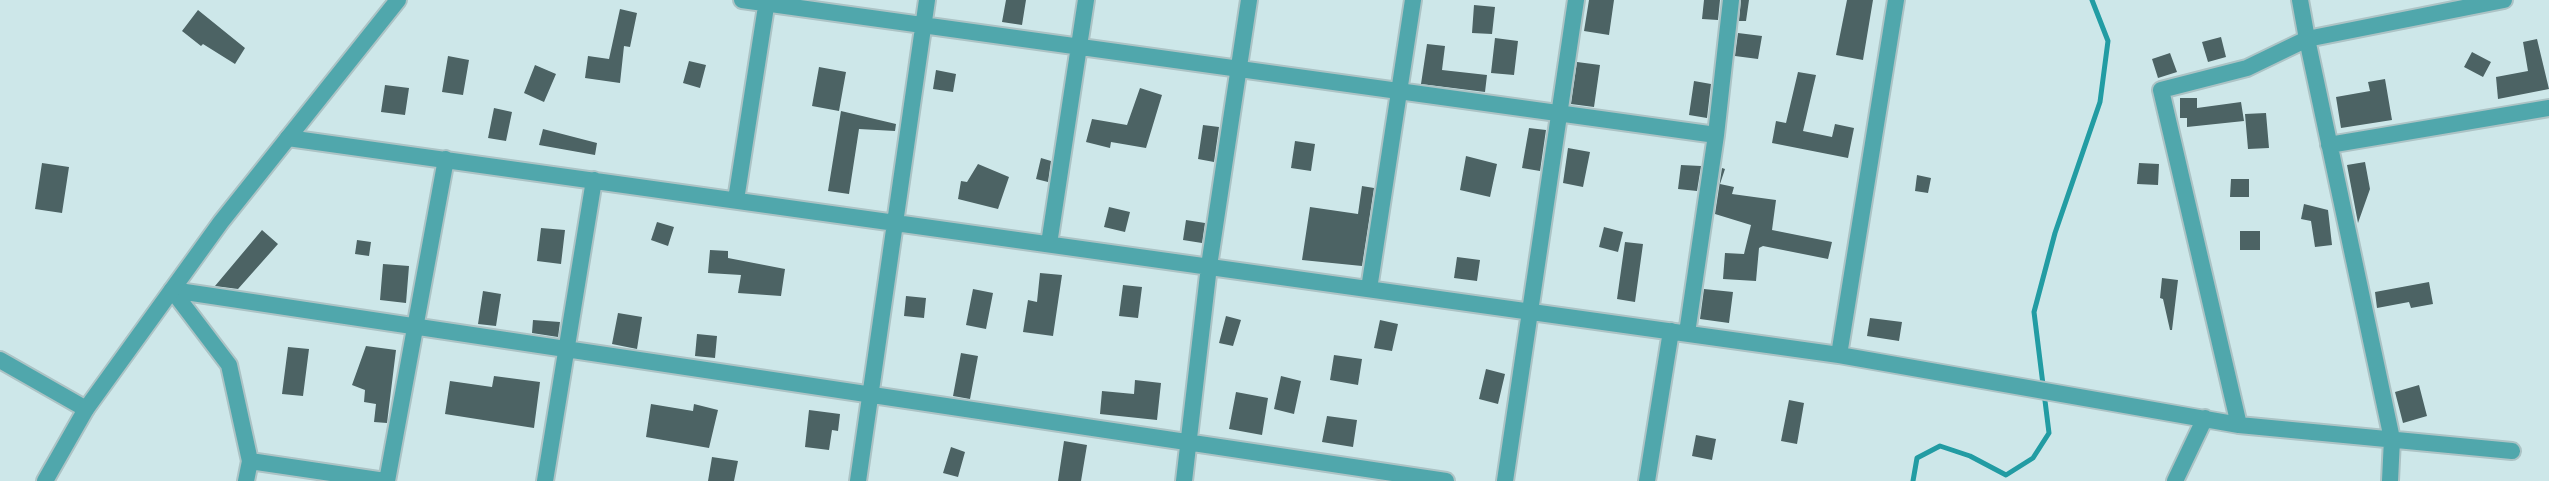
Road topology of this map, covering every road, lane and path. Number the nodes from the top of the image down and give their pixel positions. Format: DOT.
graph roads {
  1 [pos="398,0"];
  2 [pos="742,0"];
  3 [pos="927,0"];
  4 [pos="1086,0"];
  5 [pos="1249,0"];
  6 [pos="1413,0"];
  7 [pos="1576,0"];
  8 [pos="1731,0"];
  9 [pos="1896,0"];
  10 [pos="2300,0"];
  11 [pos="2504,0"];
  12 [pos="767,2"];
  13 [pos="923,25"];
  14 [pos="2307,39"];
  15 [pos="1079,46"];
  16 [pos="1239,69"];
  17 [pos="1399,91"];
  18 [pos="2549,108"];
  19 [pos="1559,113"];
  20 [pos="1716,135"];
  21 [pos="288,138"];
  22 [pos="2329,145"];
  23 [pos="446,159"];
  24 [pos="594,180"];
  25 [pos="736,200"];
  26 [pos="893,222"];
  27 [pos="1049,244"];
  28 [pos="1209,266"];
  29 [pos="1369,289"];
  30 [pos="172,290"];
  31 [pos="1528,311"];
  32 [pos="415,326"];
  33 [pos="1679,332"];
  34 [pos="567,349"];
  35 [pos="1839,355"];
  36 [pos="0,360"];
  37 [pos="869,394"];
  38 [pos="86,409"];
  39 [pos="2205,418"];
  40 [pos="2239,425"];
  41 [pos="2392,439"];
  42 [pos="1188,442"];
  43 [pos="2512,451"];
  44 [pos="250,461"];
  45 [pos="45,481"];
  46 [pos="246,481"];
  47 [pos="386,481"];
  48 [pos="545,481"];
  49 [pos="858,481"];
  50 [pos="1184,481"];
  51 [pos="1446,481"];
  52 [pos="1505,481"];
  53 [pos="1647,481"];
  54 [pos="2175,481"];
  55 [pos="2390,481"];
  1 -- 21 [label="street"];
  2 -- 12 [label="street"];
  3 -- 13 [label="street"];
  4 -- 15 [label="street"];
  5 -- 16 [label="street"];
  6 -- 17 [label="street"];
  7 -- 19 [label="street"];
  8 -- 20 [label="street"];
  9 -- 35 [label="street"];
  10 -- 14 [label="street"];
  11 -- 14 [label="street"];
  12 -- 13 [label="street"];
  12 -- 25 [label="street"];
  13 -- 15 [label="street"];
  13 -- 26 [label="street"];
  14 -- 22 [label="street"];
  14 -- 40 [label="street"];
  15 -- 16 [label="street"];
  15 -- 27 [label="street"];
  16 -- 17 [label="street"];
  16 -- 28 [label="street"];
  17 -- 19 [label="street"];
  17 -- 29 [label="street"];
  18 -- 22 [label="street"];
  19 -- 20 [label="street"];
  19 -- 31 [label="street"];
  20 -- 33 [label="street"];
  21 -- 23 [label="street"];
  21 -- 30 [label="street"];
  22 -- 41 [label="street"];
  23 -- 24 [label="street"];
  23 -- 32 [label="street"];
  24 -- 25 [label="street"];
  24 -- 34 [label="street"];
  25 -- 26 [label="street"];
  26 -- 27 [label="street"];
  26 -- 37 [label="street"];
  27 -- 28 [label="street"];
  28 -- 29 [label="street"];
  28 -- 42 [label="street"];
  29 -- 31 [label="street"];
  30 -- 32 [label="street"];
  30 -- 38 [label="street"];
  30 -- 44 [label="street"];
  31 -- 33 [label="street"];
  31 -- 52 [label="street"];
  32 -- 34 [label="street"];
  32 -- 47 [label="street"];
  33 -- 35 [label="street"];
  33 -- 53 [label="street"];
  34 -- 37 [label="street"];
  34 -- 48 [label="street"];
  35 -- 39 [label="street"];
  36 -- 38 [label="street"];
  37 -- 42 [label="street"];
  37 -- 49 [label="street"];
  38 -- 45 [label="street"];
  39 -- 40 [label="street"];
  39 -- 54 [label="street"];
  40 -- 41 [label="street"];
  41 -- 43 [label="street"];
  41 -- 55 [label="street"];
  42 -- 50 [label="street"];
  42 -- 51 [label="street"];
  44 -- 46 [label="street"];
  44 -- 47 [label="street"];
}
